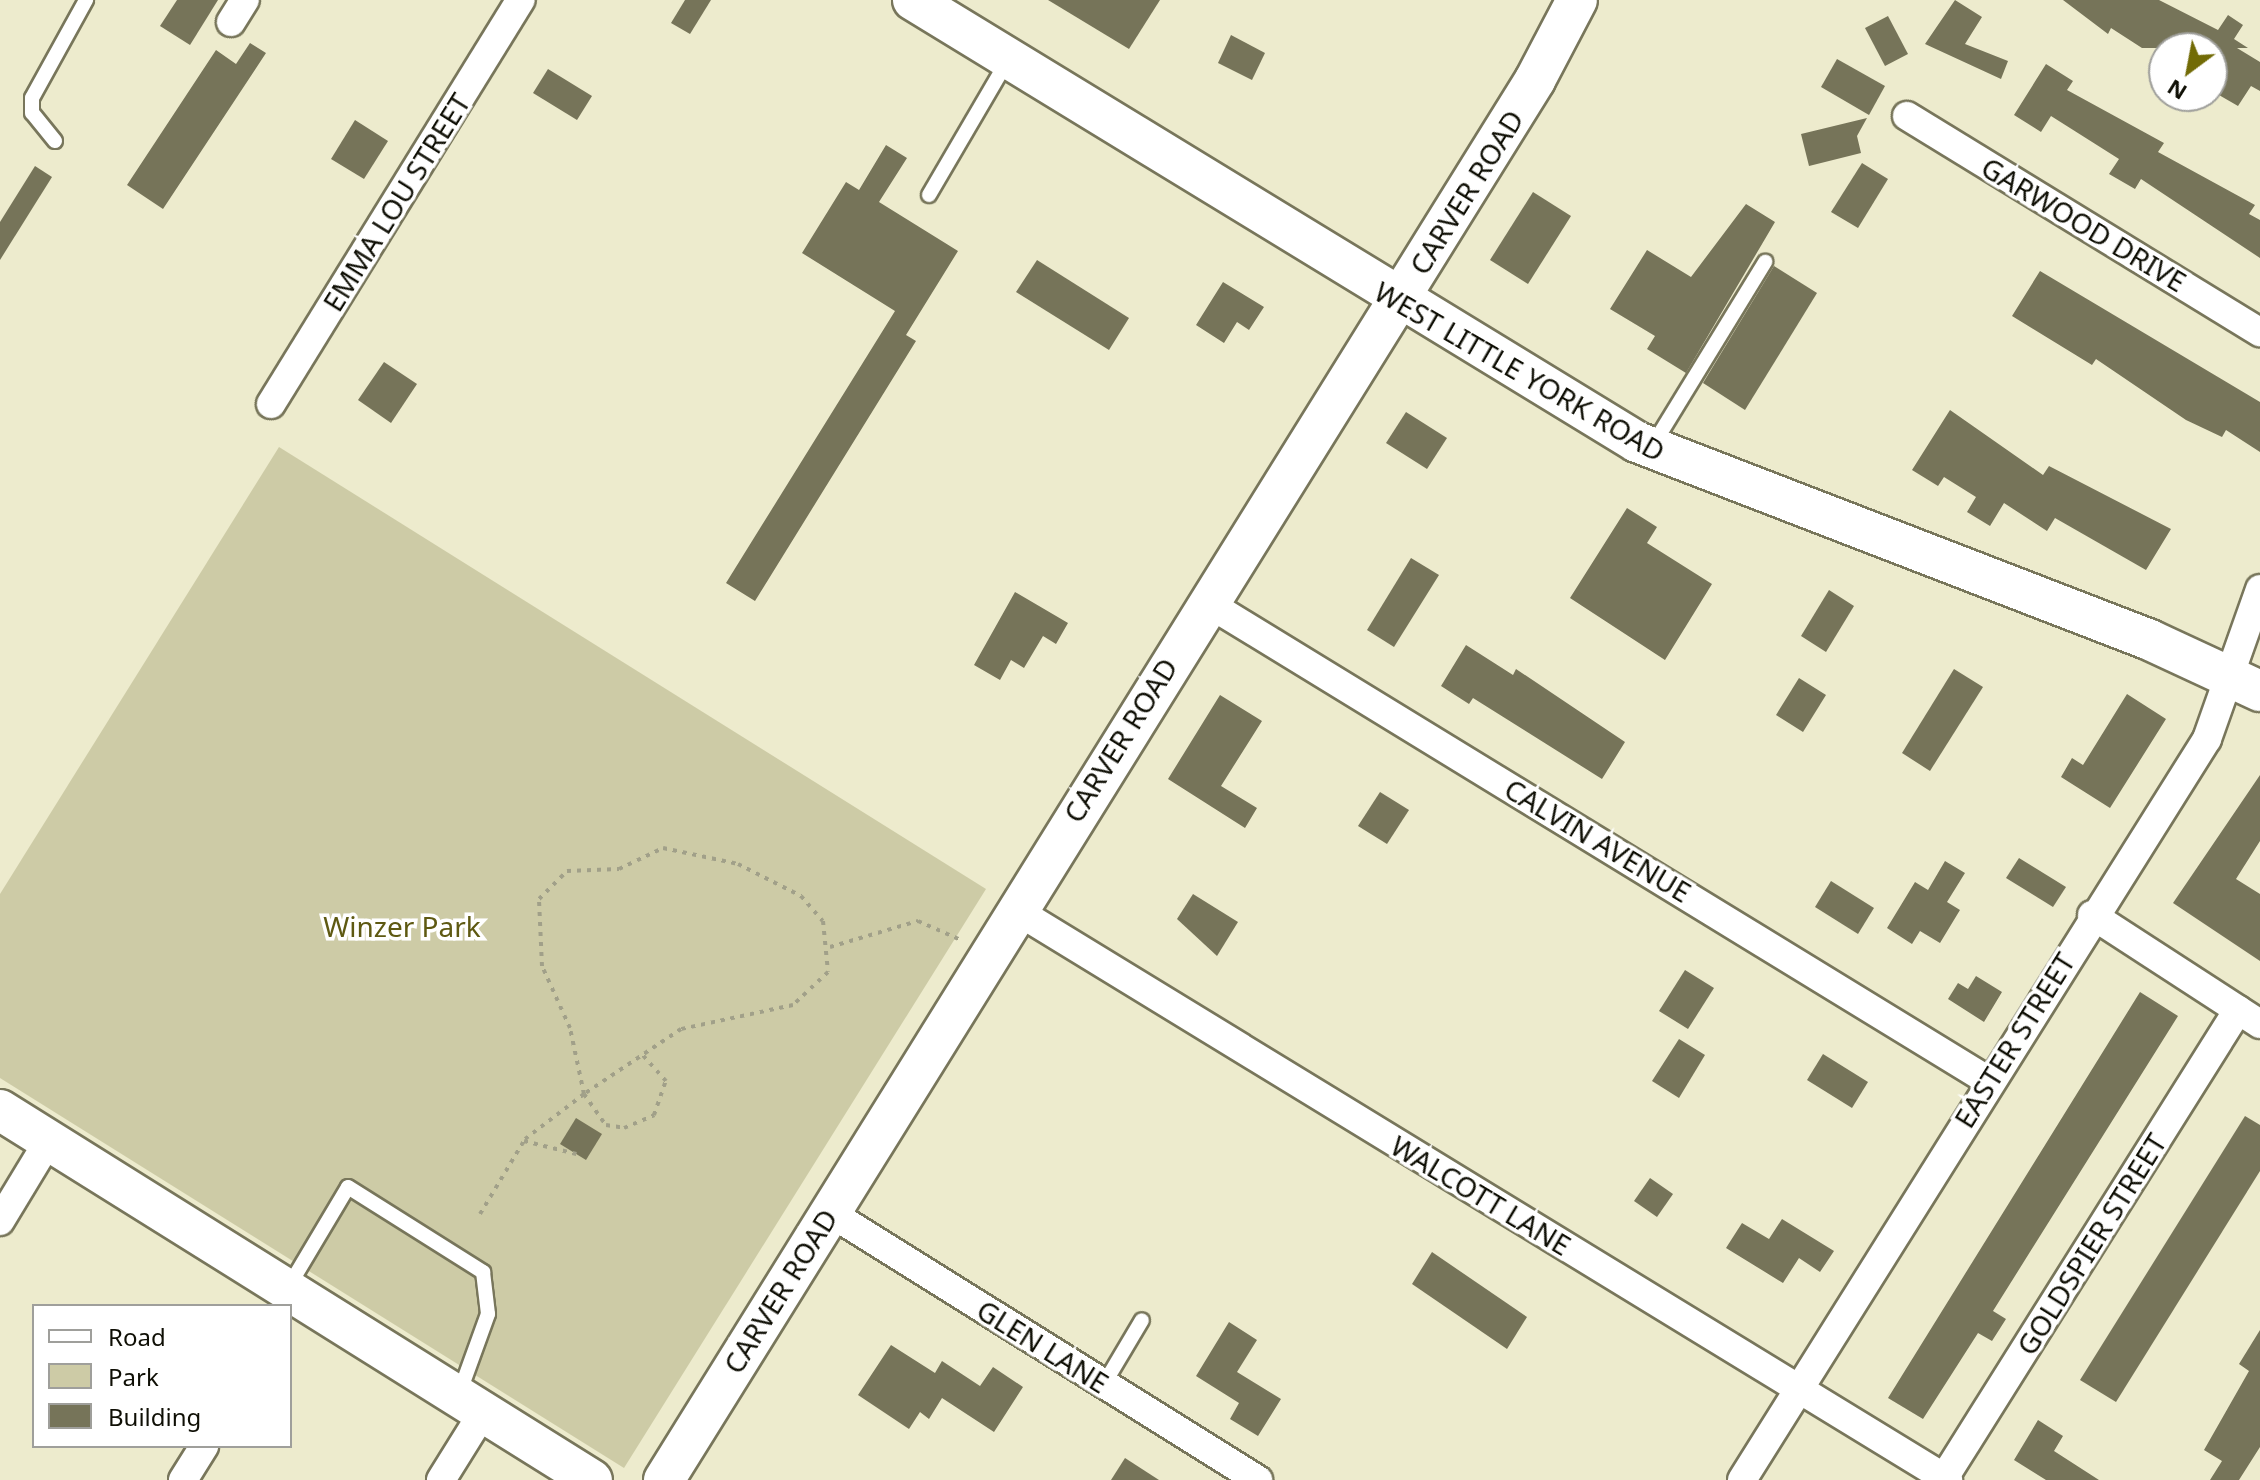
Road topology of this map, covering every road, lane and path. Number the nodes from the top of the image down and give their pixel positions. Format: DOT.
graph roads {
  1 [pos="86,0"];
  2 [pos="521,0"];
  3 [pos="913,0"];
  4 [pos="1577,0"];
  5 [pos="1008,59"];
  6 [pos="1907,116"];
  7 [pos="55,141"];
  8 [pos="929,195"];
  9 [pos="1765,262"];
  10 [pos="1398,302"];
  11 [pos="2260,332"];
  12 [pos="271,404"];
  13 [pos="1651,449"];
  14 [pos="2260,589"];
  15 [pos="1206,602"];
  16 [pos="2246,684"];
  17 [pos="1014,909"];
  18 [pos="2092,915"];
  19 [pos="830,947"];
  20 [pos="987,954"];
  21 [pos="2249,1017"];
  22 [pos="642,1054"];
  23 [pos="1989,1081"];
  24 [pos="584,1094"];
  25 [pos="0,1110"];
  26 [pos="49,1140"];
  27 [pos="524,1141"];
  28 [pos="576,1154"];
  29 [pos="829,1212"];
  30 [pos="480,1214"];
  31 [pos="0,1221"];
  32 [pos="292,1296"];
  33 [pos="1142,1320"];
  34 [pos="1104,1384"];
  35 [pos="1800,1390"];
  36 [pos="471,1403"];
  37 [pos="203,1448"];
  38 [pos="1946,1479"];
  39 [pos="183,1480"];
  40 [pos="441,1480"];
  41 [pos="592,1480"];
  42 [pos="664,1480"];
  43 [pos="1258,1480"];
  44 [pos="1742,1480"];
  1 -- 7 [label="lane"];
  2 -- 12 [label="street, EMMA LOU STREET"];
  3 -- 5 [label="street, WEST LITTLE YORK ROAD"];
  4 -- 10 [label="street, CARVER ROAD"];
  5 -- 8 [label="lane"];
  5 -- 10 [label="street, WEST LITTLE YORK ROAD"];
  6 -- 11 [label="street, GARWOOD DRIVE"];
  9 -- 13 [label="lane"];
  10 -- 13 [label="street, WEST LITTLE YORK ROAD"];
  10 -- 15 [label="street, CARVER ROAD"];
  13 -- 16 [label="street, WEST LITTLE YORK ROAD"];
  14 -- 16 [label="street, EASTER STREET"];
  15 -- 17 [label="street, CARVER ROAD"];
  15 -- 23 [label="street, CALVIN AVENUE"];
  16 -- 18 [label="street, EASTER STREET"];
  17 -- 20 [label="street, CARVER ROAD"];
  17 -- 35 [label="street, WALCOTT LANE"];
  18 -- 21 [label="street"];
  18 -- 23 [label="street, EASTER STREET"];
  19 -- 20 [label="path"];
  19 -- 22 [label="path"];
  19 -- 24 [label="path"];
  20 -- 29 [label="street, CARVER ROAD"];
  21 -- 38 [label="street, GOLDSPIER STREET"];
  22 -- 24 [label="path"];
  22 -- 24 [label="path"];
  23 -- 35 [label="street, EASTER STREET"];
  24 -- 27 [label="path"];
  25 -- 26 [label="street"];
  26 -- 31 [label="street"];
  26 -- 32 [label="street"];
  27 -- 28 [label="path"];
  27 -- 30 [label="path"];
  29 -- 34 [label="street, GLEN LANE"];
  29 -- 42 [label="street, CARVER ROAD"];
  32 -- 36 [label="street"];
  32 -- 36 [label="lane"];
  33 -- 34 [label="lane"];
  34 -- 43 [label="street, GLEN LANE"];
  35 -- 38 [label="street, WALCOTT LANE"];
  35 -- 44 [label="street, EASTER STREET"];
  36 -- 40 [label="street"];
  36 -- 41 [label="street"];
  37 -- 39 [label="street"];
}
